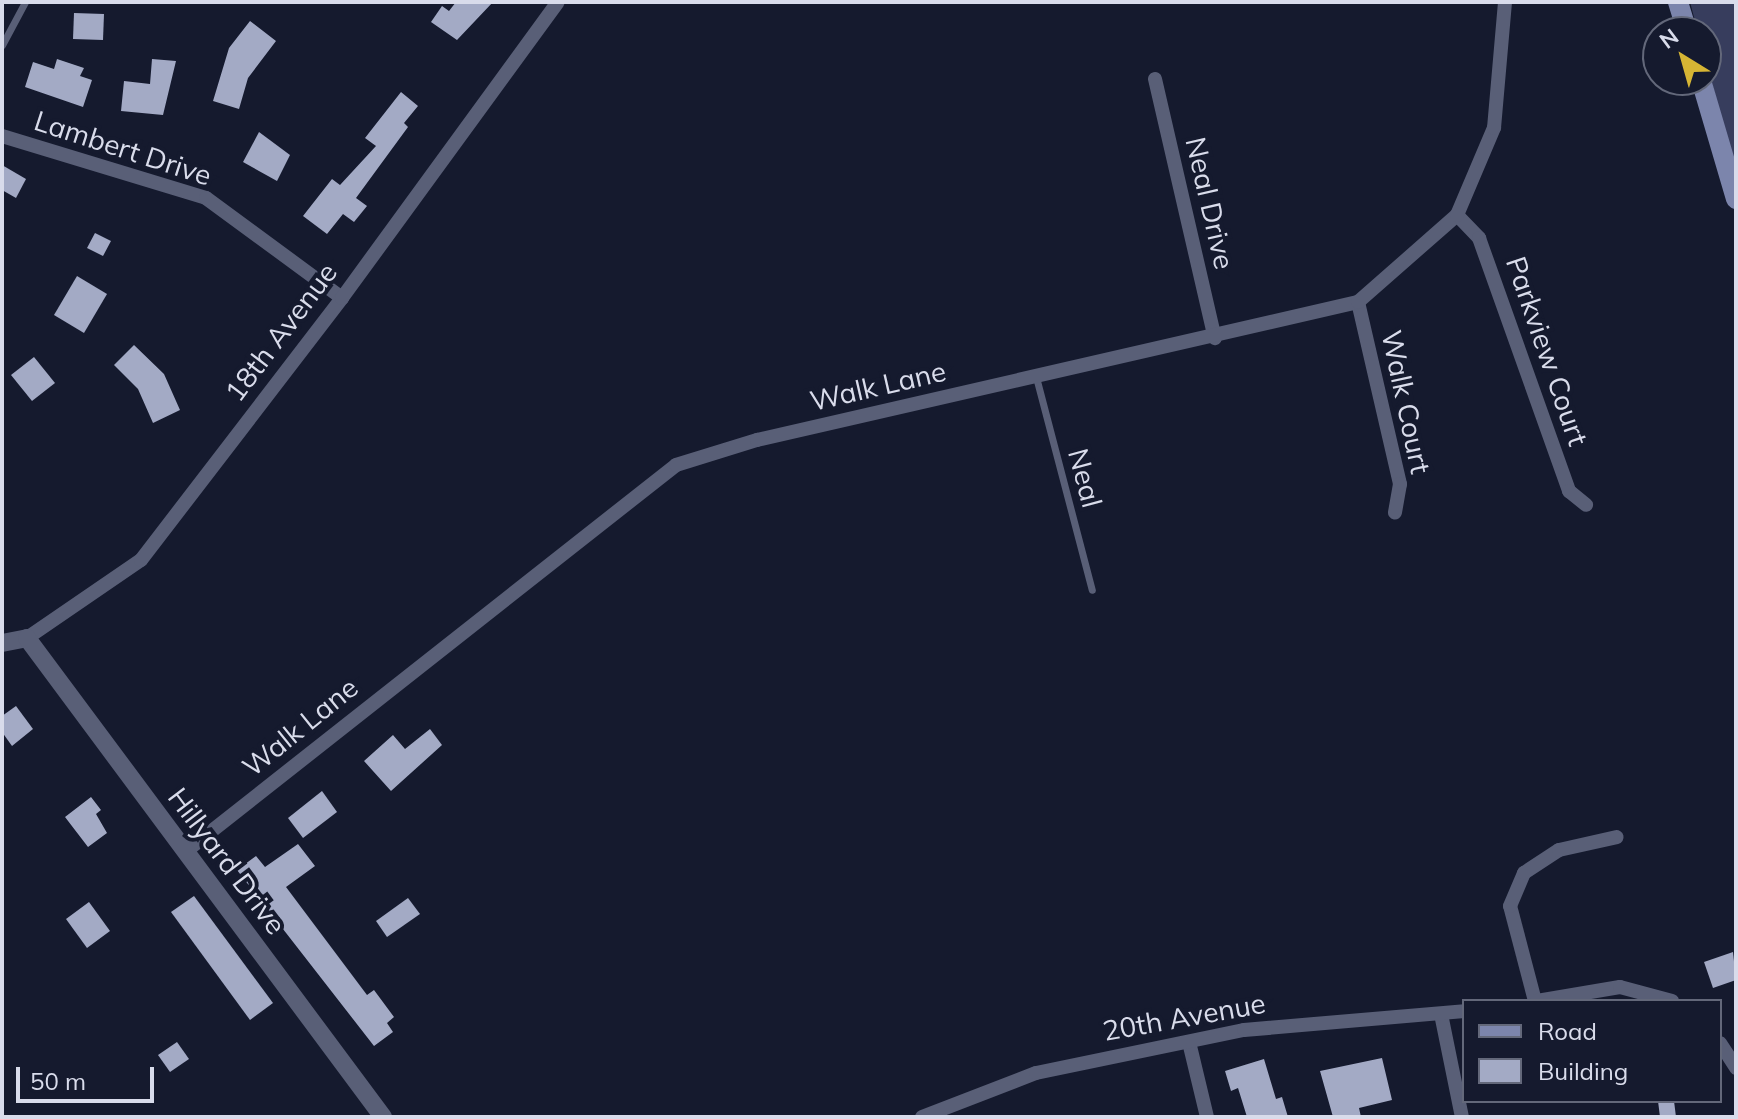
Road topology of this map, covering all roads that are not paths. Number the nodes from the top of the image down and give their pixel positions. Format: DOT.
graph roads {
  1 [pos="25,2"];
  2 [pos="558,2"];
  3 [pos="1505,2"];
  4 [pos="2,45"];
  5 [pos="1155,79"];
  6 [pos="1706,96"];
  7 [pos="2,136"];
  8 [pos="1736,199"];
  9 [pos="1457,215"];
  10 [pos="342,298"];
  11 [pos="1358,302"];
  12 [pos="1215,338"];
  13 [pos="1036,377"];
  14 [pos="1586,505"];
  15 [pos="1395,513"];
  16 [pos="1092,590"];
  17 [pos="27,638"];
  18 [pos="2,643"];
  19 [pos="1617,837"];
  20 [pos="185,852"];
  21 [pos="1535,999"];
  22 [pos="1548,999"];
  23 [pos="1665,999"];
  24 [pos="1462,1011"];
  25 [pos="1441,1014"];
  26 [pos="1189,1042"];
  27 [pos="1722,1046"];
  28 [pos="1736,1068"];
  29 [pos="944,1112"];
  30 [pos="383,1117"];
  31 [pos="922,1117"];
  32 [pos="1207,1117"];
  33 [pos="1462,1117"];
  1 -- 4 [label="lane"];
  2 -- 10 [label="street, 18th Avenue"];
  3 -- 9 [label="street, Walk Lane"];
  5 -- 12 [label="street, Neal Drive"];
  6 -- 8 [label="main road"];
  7 -- 10 [label="street, Lambert Drive"];
  9 -- 11 [label="street, Walk Lane"];
  9 -- 14 [label="street, Parkview Court"];
  10 -- 17 [label="street, 18th Avenue"];
  11 -- 12 [label="street, Walk Lane"];
  11 -- 15 [label="street, Walk Court"];
  12 -- 13 [label="street, Walk Lane"];
  13 -- 16 [label="lane, Neal"];
  13 -- 20 [label="street, Walk Lane"];
  17 -- 18 [label="street, 18th Avenue"];
  17 -- 20 [label="street, Hillyard Drive"];
  19 -- 21 [label="street"];
  20 -- 30 [label="street, Hillyard Drive"];
  22 -- 23 [label="street"];
  24 -- 25 [label="street, 20th Avenue"];
  25 -- 26 [label="street, 20th Avenue"];
  25 -- 33 [label="street"];
  26 -- 29 [label="street, 20th Avenue"];
  26 -- 32 [label="street"];
  27 -- 28 [label="street"];
  29 -- 31 [label="street, 20th Avenue"];
}
